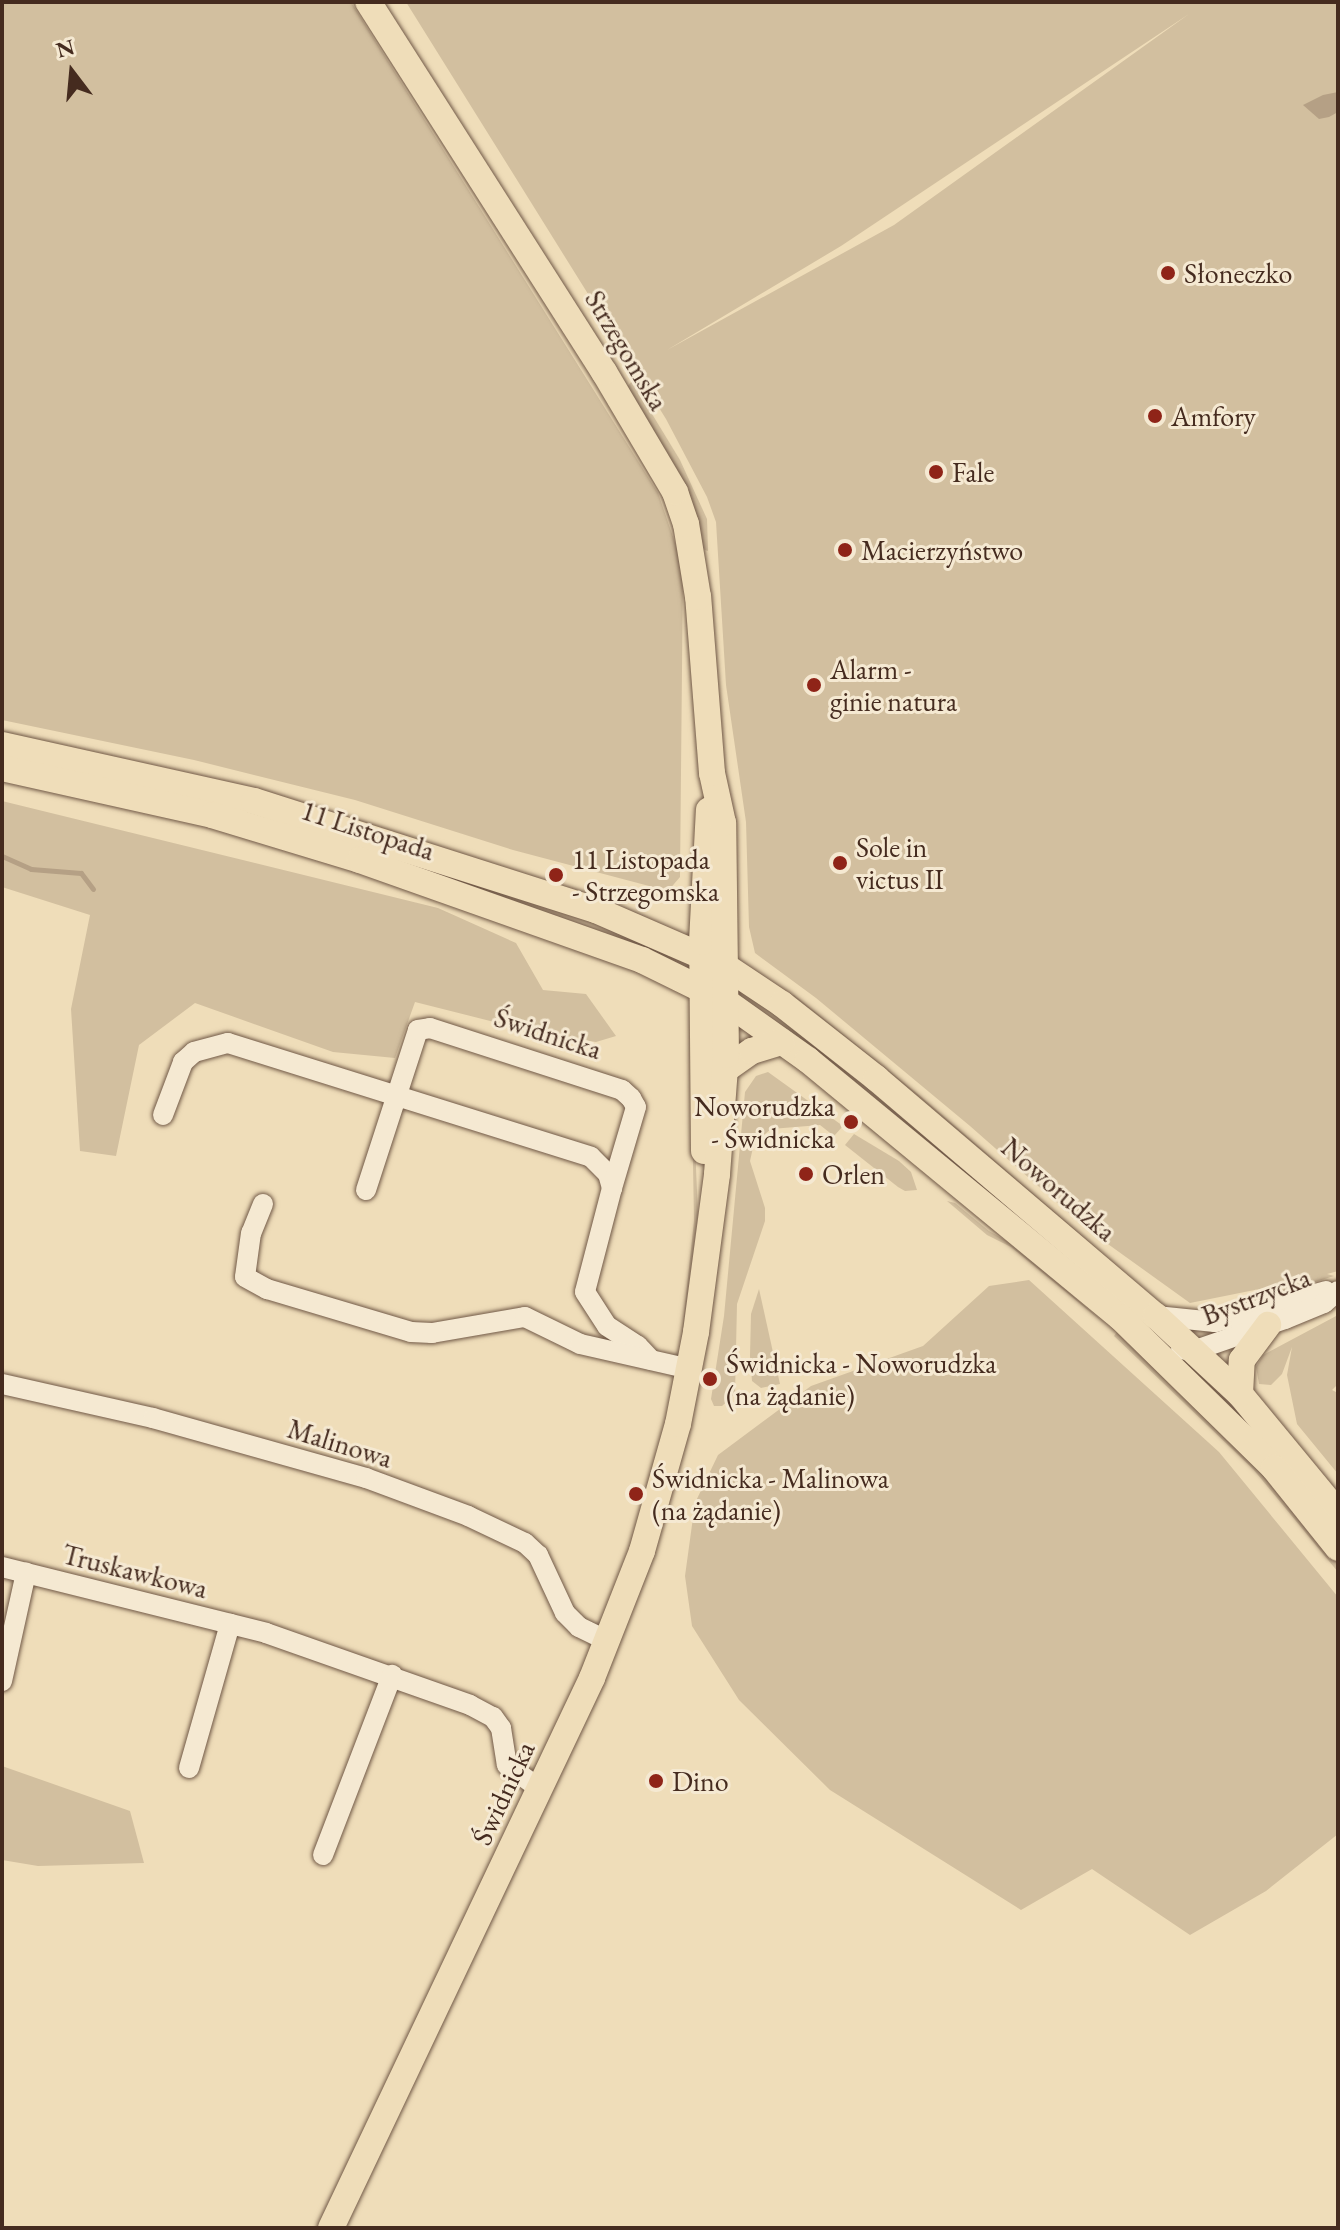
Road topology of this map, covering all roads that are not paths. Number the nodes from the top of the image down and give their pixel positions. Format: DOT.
graph roads {
  1 [pos="368,2"];
  2 [pos="2,745"];
  3 [pos="2,768"];
  4 [pos="712,773"];
  5 [pos="704,909"];
  6 [pos="660,936"];
  7 [pos="714,959"];
  8 [pos="714,995"];
  9 [pos="782,1042"];
  10 [pos="726,1069"];
  11 [pos="396,1096"];
  12 [pos="163,1115"];
  13 [pos="612,1188"];
  14 [pos="366,1190"];
  15 [pos="263,1204"];
  16 [pos="706,1250"];
  17 [pos="1338,1291"];
  18 [pos="1156,1316"];
  19 [pos="1215,1322"];
  20 [pos="1268,1325"];
  21 [pos="1149,1344"];
  22 [pos="1193,1351"];
  23 [pos="651,1360"];
  24 [pos="690,1369"];
  25 [pos="2,1384"];
  26 [pos="1191,1385"];
  27 [pos="1240,1394"];
  28 [pos="1338,1513"];
  29 [pos="1338,1548"];
  30 [pos="2,1567"];
  31 [pos="26,1573"];
  32 [pos="230,1624"];
  33 [pos="608,1641"];
  34 [pos="392,1675"];
  35 [pos="2,1681"];
  36 [pos="189,1768"];
  37 [pos="540,1789"];
  38 [pos="323,1855"];
  39 [pos="331,2228"];
  1 -- 4 [label="main road, Strzegomska"];
  2 -- 6 [label="main road, 11 Listopada"];
  3 -- 8 [label="main road, 11 Listopada"];
  4 -- 5 [label="main road, Strzegomska"];
  4 -- 7 [label="main road, Strzegomska"];
  5 -- 6 [label="main road"];
  5 -- 7 [label="main road, Strzegomska"];
  6 -- 7 [label="main road, 11 Listopada"];
  7 -- 8 [label="main road, Świdnicka"];
  7 -- 18 [label="main road, Noworudzka"];
  8 -- 9 [label="main road"];
  8 -- 10 [label="main road, Świdnicka"];
  8 -- 16 [label="main road, Świdnicka"];
  9 -- 10 [label="main road"];
  9 -- 21 [label="main road"];
  10 -- 16 [label="main road, Świdnicka"];
  11 -- 12 [label="street"];
  11 -- 13 [label="street"];
  11 -- 13 [label="street, Świdnicka"];
  11 -- 14 [label="street, Świdnicka"];
  13 -- 23 [label="street, Świdnicka"];
  15 -- 23 [label="street, Świdnicka"];
  16 -- 24 [label="main road, Świdnicka"];
  17 -- 19 [label="street, Bystrzycka"];
  17 -- 20 [label="street, Bystrzycka"];
  18 -- 19 [label="street, Bystrzycka"];
  18 -- 22 [label="main road, Noworudzka"];
  19 -- 22 [label="street, Bystrzycka"];
  20 -- 22 [label="street, Bystrzycka"];
  20 -- 27 [label="main road"];
  21 -- 22 [label="street, Bystrzycka"];
  21 -- 26 [label="main road"];
  22 -- 26 [label="street, Bystrzycka"];
  22 -- 27 [label="main road, Noworudzka"];
  23 -- 24 [label="street, Świdnicka"];
  24 -- 33 [label="main road, Świdnicka"];
  25 -- 33 [label="street, Malinowa"];
  26 -- 29 [label="main road"];
  27 -- 28 [label="main road, Noworudzka"];
  30 -- 31 [label="street, Truskawkowa"];
  31 -- 32 [label="street, Truskawkowa"];
  31 -- 35 [label="street, Truskawkowa"];
  32 -- 34 [label="street, Truskawkowa"];
  32 -- 36 [label="street, Truskawkowa"];
  33 -- 37 [label="main road, Świdnicka"];
  34 -- 37 [label="street, Truskawkowa"];
  34 -- 38 [label="street"];
  37 -- 39 [label="main road, Świdnicka"];
}
